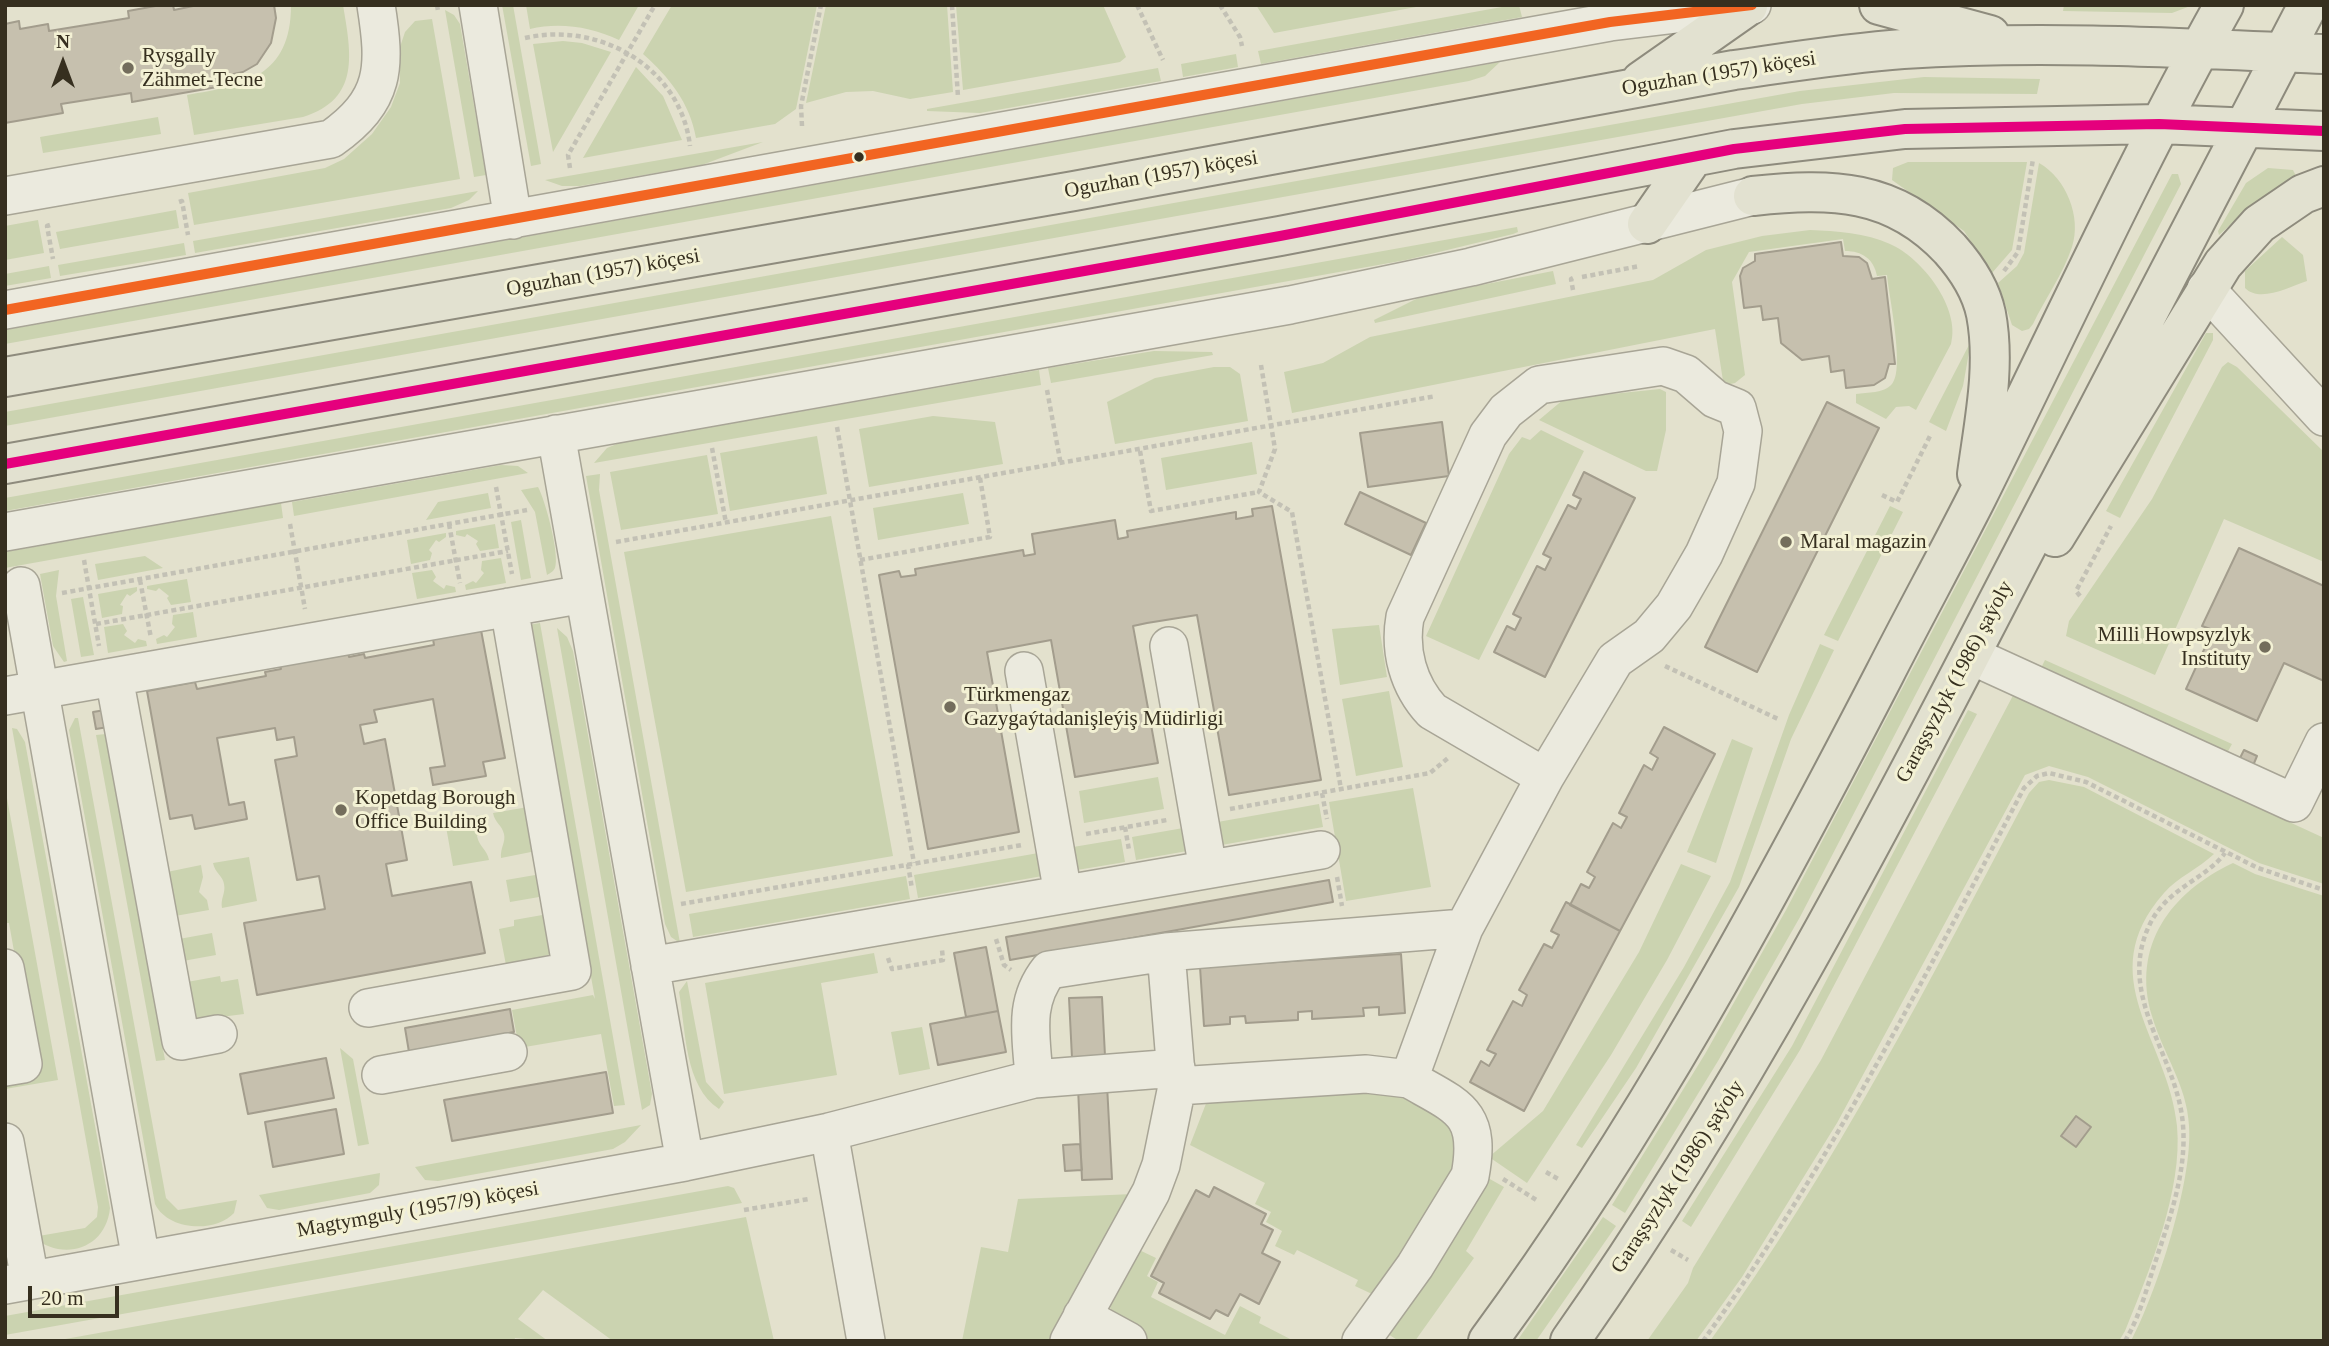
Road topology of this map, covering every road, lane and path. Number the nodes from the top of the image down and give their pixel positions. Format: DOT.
graph roads {
  1 [pos="478,5"];
  2 [pos="655,5"];
  3 [pos="821,5"];
  4 [pos="952,5"];
  5 [pos="1137,5"];
  6 [pos="1220,5"];
  7 [pos="1880,5"];
  8 [pos="2224,5"];
  9 [pos="2308,5"];
  10 [pos="379,6"];
  11 [pos="1750,6"];
  12 [pos="525,38"];
  13 [pos="1242,46"];
  14 [pos="2032,46"];
  15 [pos="2199,50"];
  16 [pos="2283,52"];
  17 [pos="627,54"];
  18 [pos="2324,54"];
  19 [pos="1163,60"];
  20 [pos="1632,88"];
  21 [pos="958,97"];
  22 [pos="2159,124"];
  23 [pos="802,126"];
  24 [pos="2039,126"];
  25 [pos="2245,126"];
  26 [pos="2324,131"];
  27 [pos="690,146"];
  28 [pos="1734,149"];
  29 [pos="1692,159"];
  30 [pos="570,168"];
  31 [pos="2324,186"];
  32 [pos="1804,191"];
  33 [pos="5,196"];
  34 [pos="1753,196"];
  35 [pos="169,204"];
  36 [pos="513,219"];
  37 [pos="61,223"];
  38 [pos="1647,224"];
  39 [pos="188,235"];
  40 [pos="53,259"];
  41 [pos="1640,266"];
  42 [pos="1977,289"];
  43 [pos="2206,289"];
  44 [pos="1573,290"];
  45 [pos="5,310"];
  46 [pos="1261,365"];
  47 [pos="5,377"];
  48 [pos="1047,390"];
  49 [pos="1436,396"];
  50 [pos="2324,417"];
  51 [pos="837,427"];
  52 [pos="1272,428"];
  53 [pos="556,434"];
  54 [pos="1930,436"];
  55 [pos="712,448"];
  56 [pos="1140,451"];
  57 [pos="5,464"];
  58 [pos="1061,465"];
  59 [pos="980,478"];
  60 [pos="496,487"];
  61 [pos="1259,492"];
  62 [pos="1882,495"];
  63 [pos="850,501"];
  64 [pos="1974,502"];
  65 [pos="527,510"];
  66 [pos="502,514"];
  67 [pos="726,523"];
  68 [pos="290,524"];
  69 [pos="449,524"];
  70 [pos="2111,526"];
  71 [pos="5,532"];
  72 [pos="616,542"];
  73 [pos="508,551"];
  74 [pos="295,552"];
  75 [pos="84,560"];
  76 [pos="860,560"];
  77 [pos="456,561"];
  78 [pos="140,580"];
  79 [pos="21,586"];
  80 [pos="301,588"];
  81 [pos="89,589"];
  82 [pos="461,591"];
  83 [pos="62,593"];
  84 [pos="511,594"];
  85 [pos="584,594"];
  86 [pos="2080,596"];
  87 [pos="147,615"];
  88 [pos="96,624"];
  89 [pos="311,642"];
  90 [pos="152,645"];
  91 [pos="1169,646"];
  92 [pos="1629,650"];
  93 [pos="1970,655"];
  94 [pos="107,666"];
  95 [pos="1024,671"];
  96 [pos="22,693"];
  97 [pos="1778,719"];
  98 [pos="1475,735"];
  99 [pos="2324,742"];
  100 [pos="1545,777"];
  101 [pos="1408,778"];
  102 [pos="1341,789"];
  103 [pos="1322,793"];
  104 [pos="1125,827"];
  105 [pos="1325,840"];
  106 [pos="1129,852"];
  107 [pos="2225,853"];
  108 [pos="914,863"];
  109 [pos="1208,869"];
  110 [pos="2324,890"];
  111 [pos="1063,894"];
  112 [pos="1464,928"];
  113 [pos="1167,952"];
  114 [pos="650,966"];
  115 [pos="5,968"];
  116 [pos="368,1008"];
  117 [pos="218,1034"];
  118 [pos="508,1052"];
  119 [pos="5,1067"];
  120 [pos="381,1075"];
  121 [pos="1177,1077"];
  122 [pos="1034,1079"];
  123 [pos="1409,1079"];
  124 [pos="829,1132"];
  125 [pos="5,1142"];
  126 [pos="685,1162"];
  127 [pos="840,1194"];
  128 [pos="744,1210"];
  129 [pos="141,1260"];
  130 [pos="18,1282"];
  131 [pos="1076,1329"];
  132 [pos="866,1341"];
  133 [pos="1128,1341"];
  134 [pos="1361,1341"];
  135 [pos="1488,1341"];
  136 [pos="1570,1341"];
  137 [pos="1703,1341"];
  138 [pos="2125,1341"];
  1 -- 36 [label="street"];
  2 -- 17 [label="path"];
  3 -- 23 [label="path"];
  4 -- 21 [label="path"];
  5 -- 19 [label="path"];
  6 -- 13 [label="path"];
  7 -- 14 [label="main road"];
  8 -- 15 [label="main road"];
  9 -- 16 [label="main road, Garaşsyzlyk (1986) şaýoly"];
  10 -- 33 [label="street"];
  11 -- 20 [label="main road"];
  11 -- 36 [label="street"];
  12 -- 17 [label="path"];
  14 -- 15 [label="main road, Oguzhan (1957) köçesi"];
  14 -- 20 [label="main road, Oguzhan (1957) köçesi"];
  15 -- 16 [label="main road, Oguzhan (1957) köçesi"];
  15 -- 22 [label="main road"];
  16 -- 18 [label="main road, Oguzhan (1957) köçesi"];
  16 -- 25 [label="main road, Garaşsyzlyk (1986) şaýoly"];
  17 -- 27 [label="path"];
  17 -- 30 [label="path"];
  20 -- 47 [label="main road, Oguzhan (1957) köçesi"];
  22 -- 24 [label="main road"];
  22 -- 25 [label="main road"];
  22 -- 64 [label="main road"];
  24 -- 28 [label="main road"];
  24 -- 42 [label="path"];
  25 -- 26 [label="main road"];
  25 -- 93 [label="main road, Garaşsyzlyk (1986) şaýoly"];
  28 -- 29 [label="main road"];
  28 -- 32 [label="main road"];
  29 -- 38 [label="main road"];
  29 -- 57 [label="main road"];
  31 -- 43 [label="main road"];
  32 -- 34 [label="main road"];
  32 -- 42 [label="main road"];
  34 -- 38 [label="street"];
  35 -- 39 [label="path"];
  36 -- 45 [label="street"];
  37 -- 40 [label="path"];
  38 -- 53 [label="street"];
  41 -- 44 [label="path"];
  42 -- 64 [label="main road"];
  43 -- 50 [label="street"];
  43 -- 93 [label="main road"];
  46 -- 52 [label="path"];
  48 -- 58 [label="path"];
  49 -- 52 [label="path"];
  51 -- 63 [label="path"];
  52 -- 56 [label="path"];
  52 -- 61 [label="path"];
  53 -- 71 [label="street"];
  53 -- 85 [label="street"];
  54 -- 62 [label="path"];
  55 -- 67 [label="path"];
  56 -- 58 [label="path"];
  56 -- 61 [label="path"];
  58 -- 59 [label="path"];
  59 -- 63 [label="path"];
  59 -- 76 [label="path"];
  60 -- 66 [label="path"];
  61 -- 102 [label="path"];
  63 -- 67 [label="path"];
  63 -- 76 [label="path"];
  64 -- 135 [label="main road"];
  65 -- 66 [label="path"];
  66 -- 69 [label="path"];
  66 -- 73 [label="path"];
  67 -- 72 [label="path"];
  68 -- 74 [label="path"];
  69 -- 74 [label="path"];
  69 -- 77 [label="path"];
  70 -- 86 [label="path"];
  73 -- 77 [label="path"];
  73 -- 84 [label="path"];
  74 -- 78 [label="path"];
  74 -- 80 [label="path"];
  75 -- 81 [label="path"];
  76 -- 108 [label="path"];
  77 -- 80 [label="path"];
  77 -- 82 [label="path"];
  78 -- 81 [label="path"];
  78 -- 87 [label="path"];
  79 -- 96 [label="street"];
  80 -- 87 [label="path"];
  80 -- 89 [label="path"];
  81 -- 83 [label="path"];
  81 -- 88 [label="path"];
  84 -- 85 [label="street"];
  84 -- 89 [label="street"];
  84 -- 116 [label="street"];
  85 -- 114 [label="street"];
  87 -- 88 [label="path"];
  87 -- 90 [label="path"];
  88 -- 94 [label="path"];
  89 -- 94 [label="street"];
  91 -- 109 [label="street"];
  92 -- 97 [label="path"];
  92 -- 98 [label="street"];
  92 -- 100 [label="street"];
  93 -- 99 [label="street"];
  93 -- 136 [label="main road, Garaşsyzlyk (1986) şaýoly"];
  94 -- 96 [label="street"];
  94 -- 117 [label="street"];
  95 -- 111 [label="street"];
  96 -- 129 [label="street"];
  98 -- 100 [label="street"];
  98 -- 101 [label="path"];
  100 -- 112 [label="street"];
  103 -- 105 [label="path"];
  104 -- 106 [label="path"];
  105 -- 109 [label="street"];
  107 -- 110 [label="path"];
  107 -- 137 [label="path"];
  107 -- 138 [label="path"];
  109 -- 111 [label="street"];
  111 -- 114 [label="street"];
  112 -- 113 [label="street"];
  112 -- 123 [label="street"];
  113 -- 121 [label="street"];
  113 -- 122 [label="street"];
  114 -- 126 [label="street"];
  115 -- 119 [label="street"];
  118 -- 120 [label="street"];
  121 -- 122 [label="street, Magtymguly (1957/9) köçesi"];
  121 -- 123 [label="street, Magtymguly (1957/9) köçesi"];
  121 -- 131 [label="street"];
  122 -- 124 [label="street, Magtymguly (1957/9) köçesi"];
  123 -- 134 [label="street"];
  124 -- 126 [label="street, Magtymguly (1957/9) köçesi"];
  124 -- 127 [label="street"];
  125 -- 130 [label="street"];
  126 -- 129 [label="street, Magtymguly (1957/9) köçesi"];
  127 -- 128 [label="path"];
  127 -- 132 [label="street"];
  129 -- 130 [label="street, Magtymguly (1957/9) köçesi"];
  131 -- 133 [label="street"];
}
